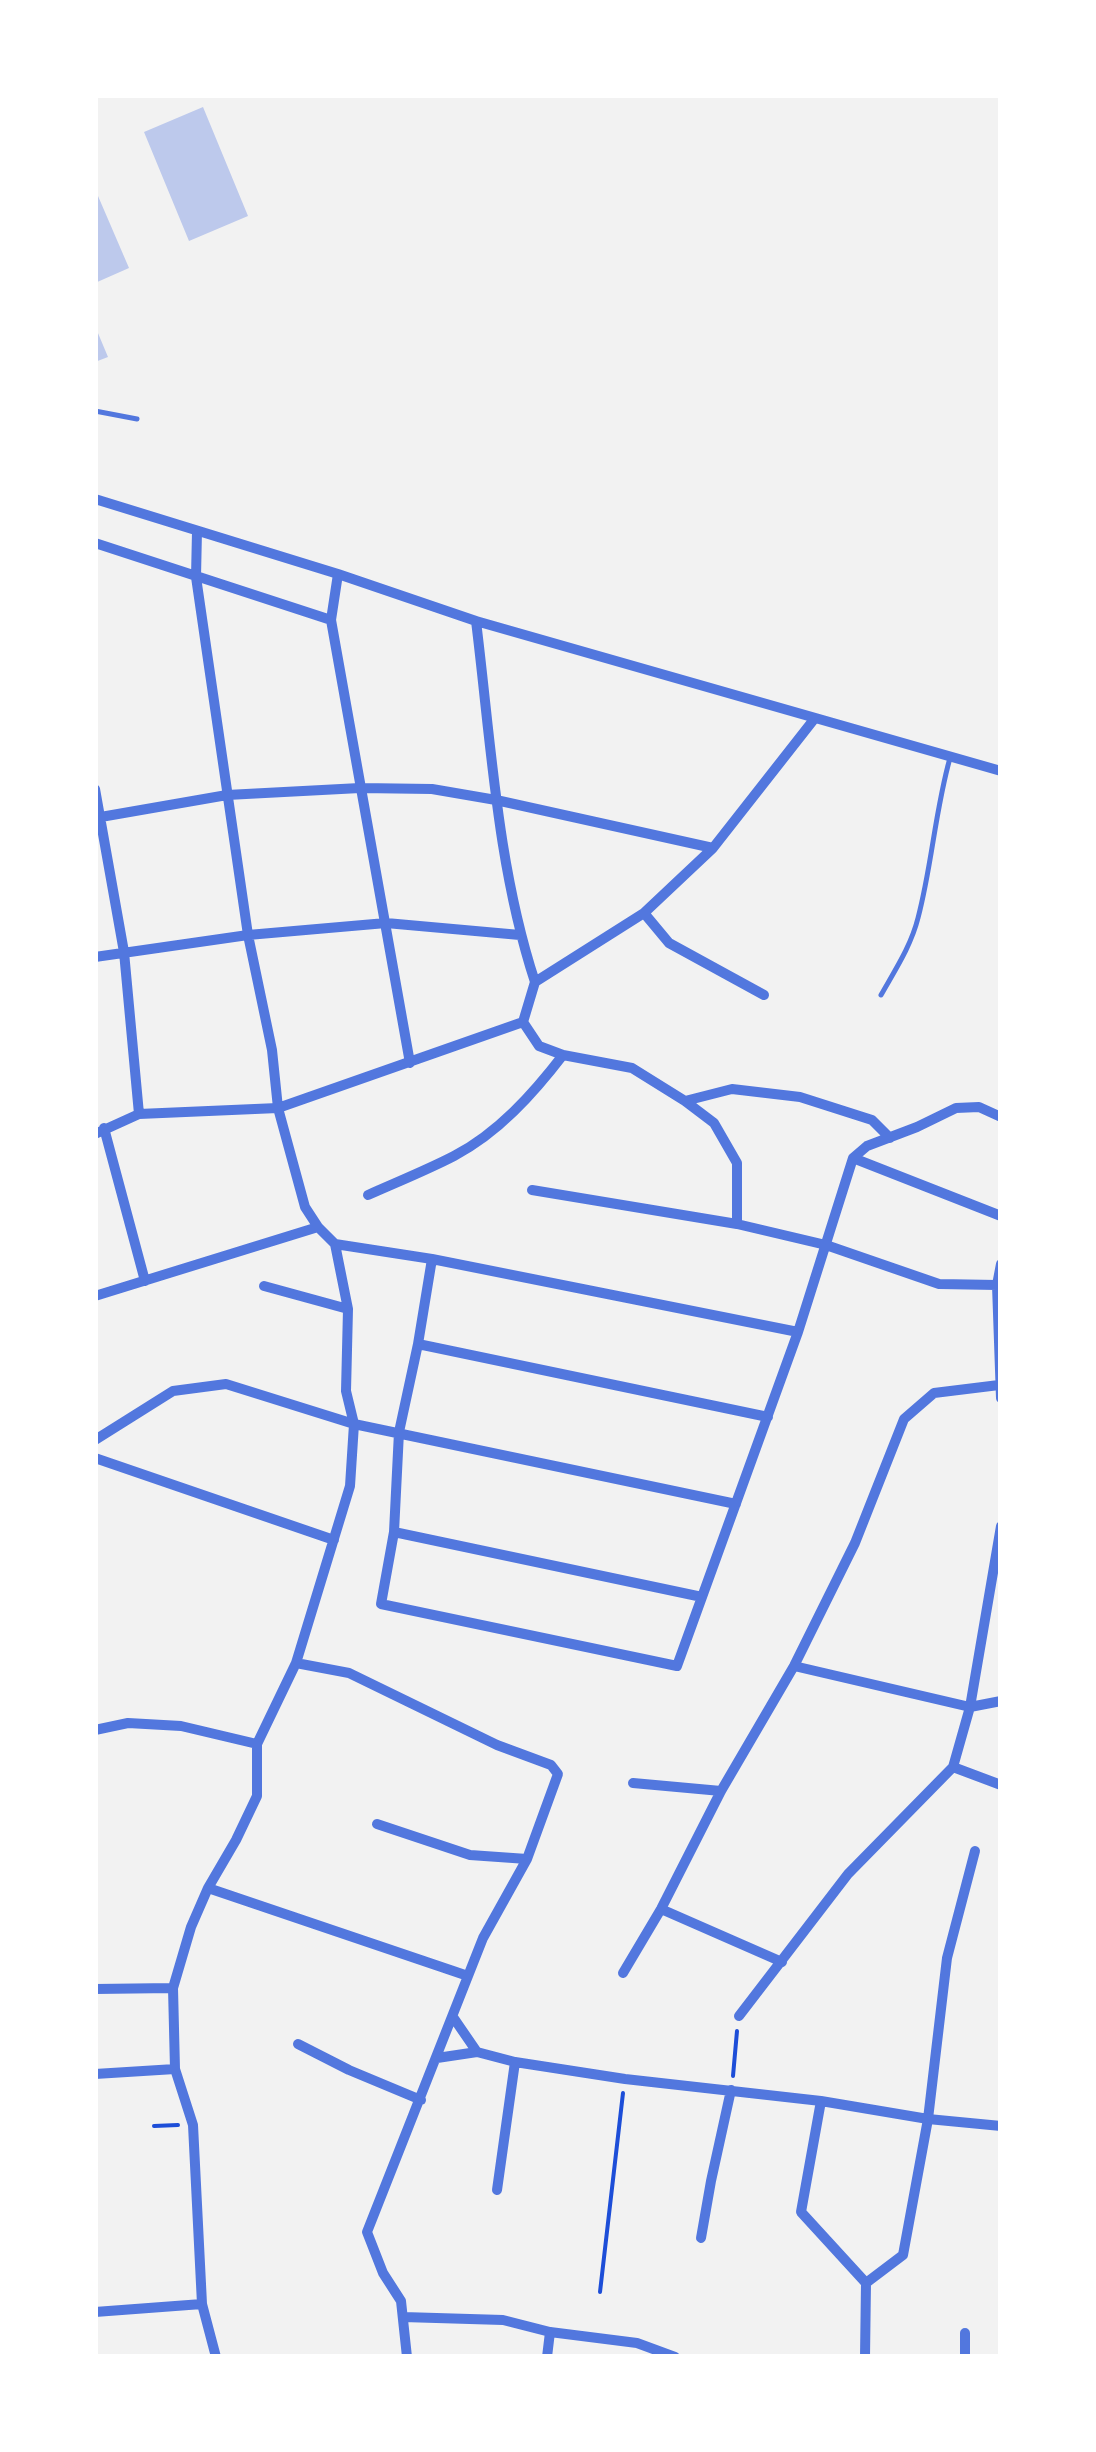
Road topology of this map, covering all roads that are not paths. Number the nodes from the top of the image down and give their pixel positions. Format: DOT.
graph roads {
  1 [pos="95,412"];
  2 [pos="137,420"];
  3 [pos="95,499"];
  4 [pos="197,531"];
  5 [pos="95,542"];
  6 [pos="338,574"];
  7 [pos="196,578"];
  8 [pos="331,620"];
  9 [pos="476,621"];
  10 [pos="815,718"];
  11 [pos="950,755"];
  12 [pos="1001,770"];
  13 [pos="360,788"];
  14 [pos="95,789"];
  15 [pos="227,795"];
  16 [pos="496,800"];
  17 [pos="98,817"];
  18 [pos="712,848"];
  19 [pos="644,913"];
  20 [pos="386,923"];
  21 [pos="248,934"];
  22 [pos="520,935"];
  23 [pos="124,952"];
  24 [pos="95,957"];
  25 [pos="535,982"];
  26 [pos="764,995"];
  27 [pos="881,995"];
  28 [pos="524,1022"];
  29 [pos="563,1055"];
  30 [pos="410,1063"];
  31 [pos="685,1102"];
  32 [pos="278,1108"];
  33 [pos="139,1114"];
  34 [pos="1001,1116"];
  35 [pos="100,1131"];
  36 [pos="890,1138"];
  37 [pos="853,1158"];
  38 [pos="532,1190"];
  39 [pos="368,1194"];
  40 [pos="1001,1216"];
  41 [pos="737,1224"];
  42 [pos="318,1227"];
  43 [pos="335,1244"];
  44 [pos="826,1245"];
  45 [pos="432,1259"];
  46 [pos="1001,1264"];
  47 [pos="145,1282"];
  48 [pos="997,1285"];
  49 [pos="264,1286"];
  50 [pos="95,1296"];
  51 [pos="348,1309"];
  52 [pos="798,1332"];
  53 [pos="418,1344"];
  54 [pos="999,1385"];
  55 [pos="1001,1398"];
  56 [pos="768,1417"];
  57 [pos="354,1424"];
  58 [pos="399,1432"];
  59 [pos="95,1440"];
  60 [pos="95,1458"];
  61 [pos="736,1504"];
  62 [pos="1001,1526"];
  63 [pos="394,1532"];
  64 [pos="334,1540"];
  65 [pos="702,1597"];
  66 [pos="296,1663"];
  67 [pos="794,1666"];
  68 [pos="1001,1701"];
  69 [pos="970,1707"];
  70 [pos="95,1730"];
  71 [pos="257,1744"];
  72 [pos="954,1767"];
  73 [pos="634,1783"];
  74 [pos="1001,1786"];
  75 [pos="722,1792"];
  76 [pos="376,1824"];
  77 [pos="975,1851"];
  78 [pos="527,1859"];
  79 [pos="208,1888"];
  80 [pos="661,1909"];
  81 [pos="782,1962"];
  82 [pos="623,1973"];
  83 [pos="468,1976"];
  84 [pos="173,1988"];
  85 [pos="95,1989"];
  86 [pos="739,2016"];
  87 [pos="453,2017"];
  88 [pos="298,2044"];
  89 [pos="477,2052"];
  90 [pos="438,2058"];
  91 [pos="515,2062"];
  92 [pos="175,2069"];
  93 [pos="95,2074"];
  94 [pos="732,2090"];
  95 [pos="421,2100"];
  96 [pos="821,2101"];
  97 [pos="928,2119"];
  98 [pos="1001,2126"];
  99 [pos="498,2190"];
  100 [pos="701,2238"];
  101 [pos="866,2282"];
  102 [pos="202,2304"];
  103 [pos="95,2312"];
  104 [pos="403,2317"];
  105 [pos="550,2332"];
  106 [pos="964,2333"];
  107 [pos="216,2357"];
  108 [pos="406,2357"];
  109 [pos="547,2357"];
  110 [pos="675,2357"];
  111 [pos="865,2357"];
  112 [pos="964,2357"];
  1 -- 2 [label="lane"];
  3 -- 4 [label="street"];
  4 -- 6 [label="street"];
  4 -- 7 [label="street"];
  5 -- 7 [label="street"];
  6 -- 8 [label="street"];
  6 -- 9 [label="street"];
  7 -- 8 [label="street"];
  7 -- 15 [label="street"];
  8 -- 13 [label="street"];
  9 -- 10 [label="street"];
  9 -- 16 [label="street"];
  10 -- 11 [label="street"];
  10 -- 18 [label="street"];
  11 -- 12 [label="street"];
  11 -- 27 [label="lane"];
  13 -- 15 [label="street"];
  13 -- 16 [label="street"];
  13 -- 20 [label="street"];
  14 -- 17 [label="street"];
  15 -- 17 [label="street"];
  15 -- 21 [label="street"];
  16 -- 18 [label="street"];
  16 -- 22 [label="street"];
  17 -- 23 [label="street"];
  18 -- 19 [label="street"];
  19 -- 25 [label="street"];
  19 -- 26 [label="street"];
  20 -- 21 [label="street"];
  20 -- 22 [label="street"];
  20 -- 30 [label="street"];
  21 -- 23 [label="street"];
  21 -- 32 [label="street"];
  22 -- 25 [label="street"];
  23 -- 24 [label="street"];
  23 -- 33 [label="street"];
  25 -- 28 [label="street"];
  28 -- 29 [label="street"];
  28 -- 30 [label="street"];
  29 -- 31 [label="street"];
  29 -- 39 [label="street"];
  30 -- 32 [label="street"];
  31 -- 36 [label="street"];
  31 -- 41 [label="street"];
  32 -- 33 [label="street"];
  32 -- 42 [label="street"];
  33 -- 35 [label="street"];
  34 -- 36 [label="street"];
  35 -- 47 [label="street"];
  36 -- 37 [label="street"];
  37 -- 40 [label="street"];
  37 -- 44 [label="street"];
  38 -- 41 [label="street"];
  41 -- 44 [label="street"];
  42 -- 43 [label="street"];
  42 -- 47 [label="street"];
  43 -- 45 [label="street"];
  43 -- 51 [label="street"];
  44 -- 48 [label="street"];
  44 -- 52 [label="street"];
  45 -- 52 [label="street"];
  45 -- 53 [label="street"];
  46 -- 48 [label="street"];
  47 -- 50 [label="street"];
  48 -- 54 [label="street"];
  49 -- 51 [label="street"];
  51 -- 57 [label="street"];
  52 -- 56 [label="street"];
  53 -- 56 [label="street"];
  53 -- 58 [label="street"];
  54 -- 55 [label="street"];
  54 -- 67 [label="street"];
  56 -- 61 [label="street"];
  57 -- 58 [label="street"];
  57 -- 59 [label="street"];
  57 -- 64 [label="street"];
  58 -- 61 [label="street"];
  58 -- 63 [label="street"];
  60 -- 64 [label="street"];
  61 -- 65 [label="street"];
  62 -- 69 [label="street"];
  63 -- 65 [label="street"];
  63 -- 65 [label="street"];
  64 -- 66 [label="street"];
  66 -- 71 [label="street"];
  66 -- 78 [label="street"];
  67 -- 69 [label="street"];
  67 -- 75 [label="street"];
  68 -- 69 [label="street"];
  69 -- 72 [label="street"];
  70 -- 71 [label="street"];
  71 -- 79 [label="street"];
  72 -- 74 [label="street"];
  72 -- 81 [label="street"];
  73 -- 75 [label="street"];
  75 -- 80 [label="street"];
  76 -- 78 [label="street"];
  77 -- 97 [label="street"];
  78 -- 83 [label="street"];
  79 -- 83 [label="street"];
  79 -- 84 [label="street"];
  80 -- 81 [label="street"];
  80 -- 82 [label="street"];
  81 -- 86 [label="street"];
  83 -- 87 [label="street"];
  84 -- 85 [label="street"];
  84 -- 92 [label="street"];
  87 -- 89 [label="street"];
  87 -- 90 [label="street"];
  88 -- 95 [label="street"];
  89 -- 90 [label="street"];
  89 -- 91 [label="street"];
  90 -- 95 [label="street"];
  91 -- 94 [label="street"];
  91 -- 99 [label="street"];
  92 -- 93 [label="street"];
  92 -- 102 [label="street"];
  94 -- 96 [label="street"];
  94 -- 100 [label="street"];
  95 -- 104 [label="street"];
  96 -- 97 [label="street"];
  96 -- 101 [label="street"];
  97 -- 98 [label="street"];
  97 -- 101 [label="street"];
  101 -- 111 [label="street"];
  102 -- 103 [label="street"];
  102 -- 107 [label="street"];
  104 -- 105 [label="street"];
  104 -- 108 [label="street"];
  105 -- 109 [label="street"];
  105 -- 110 [label="street"];
  106 -- 112 [label="street"];
}
